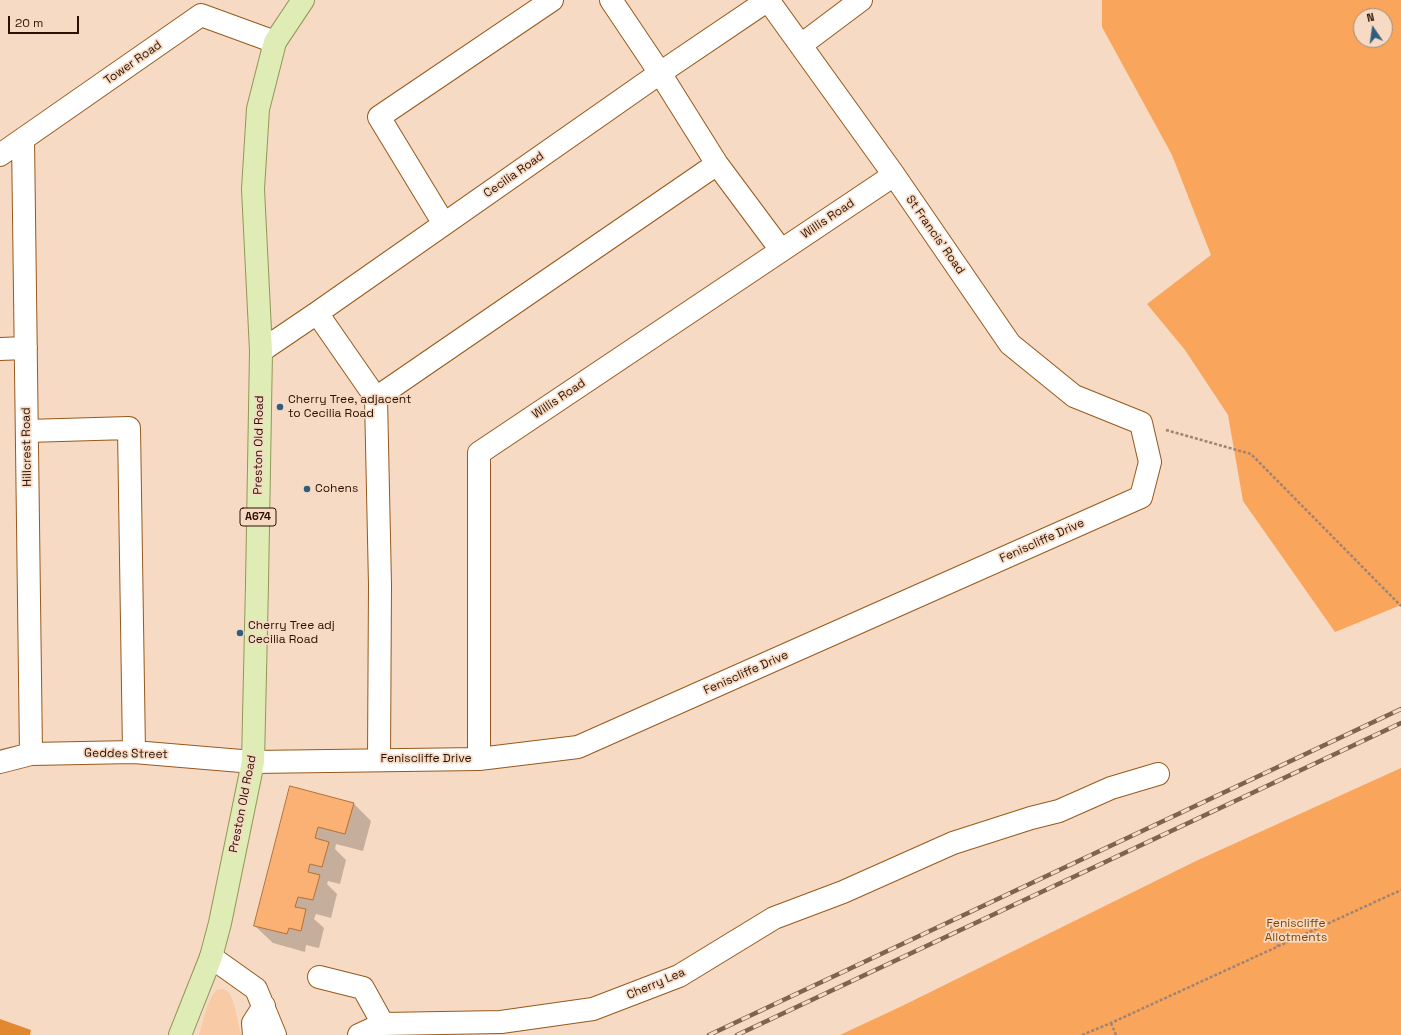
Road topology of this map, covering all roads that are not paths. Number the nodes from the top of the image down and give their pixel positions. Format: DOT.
graph roads {
  1 [pos="303,0"];
  2 [pos="552,0"];
  3 [pos="611,0"];
  4 [pos="768,0"];
  5 [pos="861,0"];
  6 [pos="275,42"];
  7 [pos="801,46"];
  8 [pos="660,73"];
  9 [pos="23,139"];
  10 [pos="0,155"];
  11 [pos="717,164"];
  12 [pos="894,175"];
  13 [pos="444,224"];
  14 [pos="781,250"];
  15 [pos="317,313"];
  16 [pos="26,348"];
  17 [pos="0,349"];
  18 [pos="261,350"];
  19 [pos="376,398"];
  20 [pos="1141,423"];
  21 [pos="27,431"];
  22 [pos="134,752"];
  23 [pos="32,754"];
  24 [pos="479,759"];
  25 [pos="379,760"];
  26 [pos="0,762"];
  27 [pos="253,762"];
  28 [pos="1158,774"];
  29 [pos="211,957"];
  30 [pos="318,977"];
  31 [pos="264,1006"];
  32 [pos="383,1024"];
  33 [pos="180,1035"];
  34 [pos="254,1035"];
  35 [pos="276,1035"];
  36 [pos="359,1035"];
  1 -- 6 [label="main road, Preston Old Road / A674"];
  2 -- 13 [label="street"];
  3 -- 8 [label="street"];
  4 -- 7 [label="street, St Francis' Road"];
  4 -- 8 [label="street, Cecilia Road"];
  5 -- 7 [label="street"];
  6 -- 9 [label="street, Tower Road"];
  6 -- 18 [label="main road, Preston Old Road / A674"];
  7 -- 12 [label="street, St Francis' Road"];
  8 -- 11 [label="street"];
  8 -- 13 [label="street, Cecilia Road"];
  9 -- 10 [label="street, Tower Road"];
  9 -- 16 [label="street, Hillcrest Road"];
  11 -- 14 [label="street"];
  11 -- 19 [label="street"];
  12 -- 14 [label="street, Willis Road"];
  12 -- 20 [label="street, St Francis' Road"];
  13 -- 15 [label="street, Cecilia Road"];
  14 -- 24 [label="street, Willis Road"];
  15 -- 18 [label="street, Cecilia Road"];
  15 -- 19 [label="street"];
  16 -- 17 [label="street"];
  16 -- 21 [label="street, Hillcrest Road"];
  18 -- 27 [label="main road, Preston Old Road / A674"];
  19 -- 25 [label="street"];
  20 -- 24 [label="street, Feniscliffe Drive"];
  21 -- 22 [label="street"];
  21 -- 23 [label="street, Hillcrest Road"];
  22 -- 23 [label="street, Geddes Street"];
  22 -- 27 [label="street, Geddes Street"];
  23 -- 26 [label="street, Geddes Street"];
  24 -- 25 [label="street, Feniscliffe Drive"];
  25 -- 27 [label="street, Feniscliffe Drive"];
  27 -- 29 [label="main road, Preston Old Road / A674"];
  28 -- 32 [label="street, Cherry Lea"];
  29 -- 31 [label="street"];
  29 -- 33 [label="main road, Preston Old Road / A674"];
  30 -- 32 [label="street"];
  31 -- 34 [label="street"];
  31 -- 35 [label="street"];
  32 -- 36 [label="street, Cherry Lea"];
}
